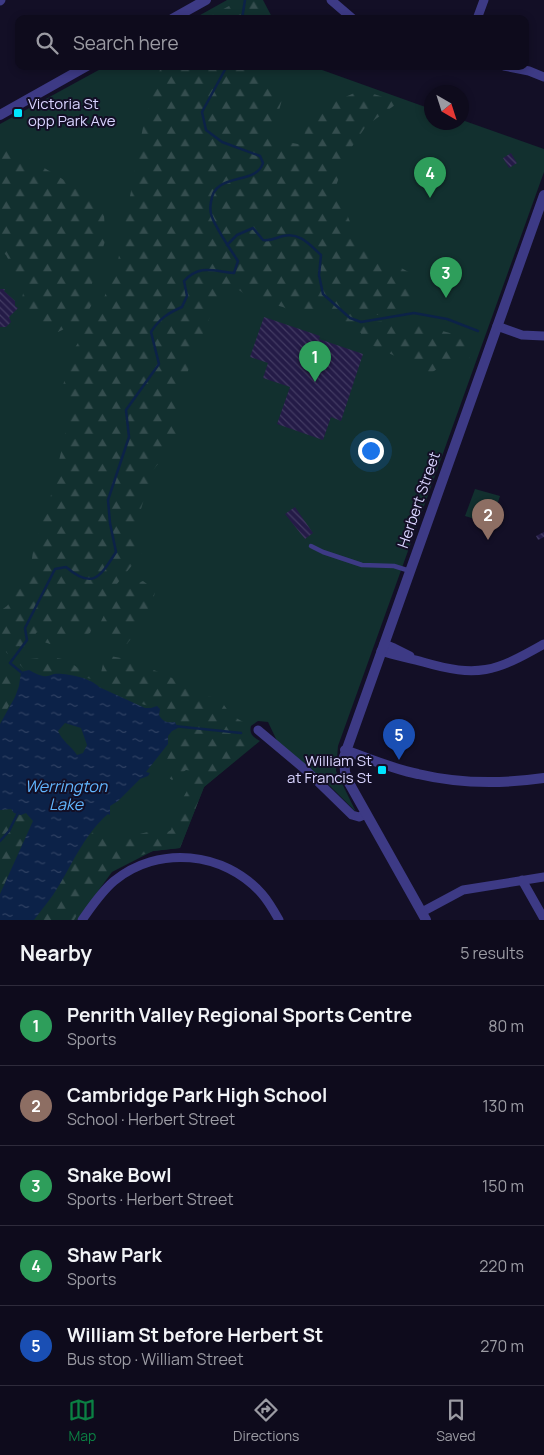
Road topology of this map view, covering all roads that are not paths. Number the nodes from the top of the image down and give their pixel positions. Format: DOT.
graph roads {
  1 [pos="206,0"];
  2 [pos="332,0"];
  3 [pos="484,0"];
  4 [pos="179,15"];
  5 [pos="349,15"];
  6 [pos="478,15"];
  7 [pos="80,70"];
  8 [pos="524,70"];
  9 [pos="544,77"];
  10 [pos="0,115"];
  11 [pos="544,194"];
  12 [pos="497,326"];
  13 [pos="544,336"];
  14 [pos="311,546"];
  15 [pos="410,571"];
  16 [pos="544,644"];
  17 [pos="382,648"];
  18 [pos="258,730"];
  19 [pos="345,750"];
  20 [pos="544,778"];
  21 [pos="366,814"];
  22 [pos="544,877"];
  23 [pos="522,880"];
  24 [pos="424,916"];
  25 [pos="544,919"];
  26 [pos="82,920"];
  27 [pos="279,920"];
  1 -- 4 [label="street"];
  2 -- 5 [label="street"];
  3 -- 6 [label="street"];
  7 -- 10 [label="street"];
  8 -- 9 [label="street"];
  11 -- 12 [label="street, Herbert Street"];
  12 -- 13 [label="street"];
  12 -- 15 [label="street, Herbert Street"];
  14 -- 15 [label="lane"];
  15 -- 17 [label="street, Herbert Street"];
  16 -- 17 [label="street"];
  17 -- 19 [label="street, Herbert Street"];
  18 -- 21 [label="street"];
  19 -- 20 [label="street"];
  19 -- 21 [label="street, Herbert Street"];
  21 -- 24 [label="street, Herbert Street"];
  22 -- 23 [label="street"];
  23 -- 24 [label="street"];
  23 -- 25 [label="street"];
  26 -- 27 [label="street"];
}
